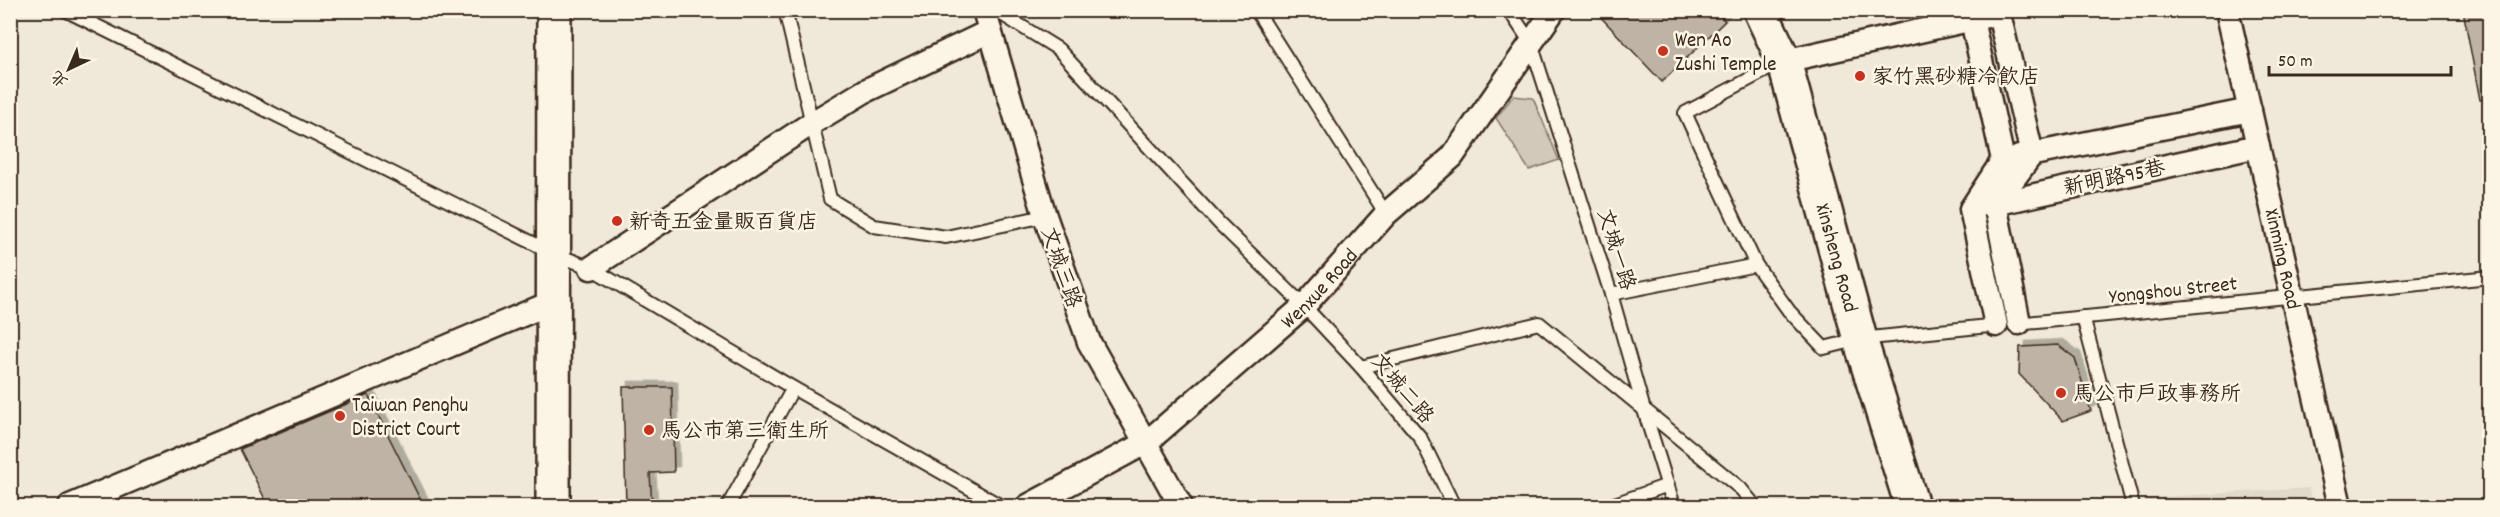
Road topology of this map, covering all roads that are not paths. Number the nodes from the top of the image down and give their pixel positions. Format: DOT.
graph roads {
  1 [pos="65,10"];
  2 [pos="554,10"];
  3 [pos="785,10"];
  4 [pos="1256,10"];
  5 [pos="1509,10"];
  6 [pos="1554,10"];
  7 [pos="1760,10"];
  8 [pos="2227,10"];
  9 [pos="2007,12"];
  10 [pos="990,17"];
  11 [pos="1972,20"];
  12 [pos="1531,43"];
  13 [pos="1784,61"];
  14 [pos="2250,110"];
  15 [pos="812,123"];
  16 [pos="2258,146"];
  17 [pos="2032,154"];
  18 [pos="2003,160"];
  19 [pos="1995,204"];
  20 [pos="1971,209"];
  21 [pos="1386,214"];
  22 [pos="1045,216"];
  23 [pos="553,253"];
  24 [pos="1755,265"];
  25 [pos="591,268"];
  26 [pos="2490,277"];
  27 [pos="1611,294"];
  28 [pos="2292,296"];
  29 [pos="555,301"];
  30 [pos="1304,306"];
  31 [pos="2083,317"];
  32 [pos="2019,323"];
  33 [pos="1996,326"];
  34 [pos="1860,339"];
  35 [pos="1361,367"];
  36 [pos="794,388"];
  37 [pos="1644,410"];
  38 [pos="1147,442"];
  39 [pos="1668,485"];
  40 [pos="70,507"];
  41 [pos="553,507"];
  42 [pos="728,507"];
  43 [pos="1001,507"];
  44 [pos="1028,507"];
  45 [pos="1181,507"];
  46 [pos="1454,507"];
  47 [pos="1609,507"];
  48 [pos="1674,507"];
  49 [pos="1755,507"];
  50 [pos="1912,507"];
  51 [pos="2133,507"];
  52 [pos="2340,507"];
  1 -- 23 [label="lane"];
  2 -- 23 [label="main road"];
  3 -- 15 [label="lane"];
  4 -- 21 [label="lane"];
  5 -- 12 [label="lane, 文城一路"];
  6 -- 12 [label="street, Wenxue Road"];
  7 -- 13 [label="main road, Xinsheng Road"];
  8 -- 14 [label="street, Xinming Road"];
  9 -- 11 [label="street"];
  9 -- 17 [label="street"];
  10 -- 15 [label="street"];
  10 -- 22 [label="street, 文城三路"];
  10 -- 30 [label="lane, 文城二路"];
  11 -- 13 [label="street"];
  11 -- 18 [label="street"];
  12 -- 21 [label="street, Wenxue Road"];
  12 -- 27 [label="lane, 文城一路"];
  13 -- 24 [label="lane"];
  13 -- 34 [label="main road, Xinsheng Road"];
  14 -- 16 [label="street, Xinming Road"];
  14 -- 17 [label="street"];
  15 -- 22 [label="lane"];
  15 -- 25 [label="street"];
  16 -- 19 [label="street, 新明路95巷"];
  16 -- 28 [label="street, Xinming Road"];
  17 -- 18 [label="street"];
  17 -- 19 [label="street"];
  18 -- 20 [label="street"];
  19 -- 20 [label="street, 新明路95巷"];
  19 -- 32 [label="street"];
  20 -- 33 [label="street"];
  21 -- 30 [label="street, Wenxue Road"];
  22 -- 38 [label="street, 文城三路"];
  23 -- 25 [label="lane"];
  23 -- 29 [label="main road"];
  24 -- 27 [label="lane"];
  24 -- 34 [label="lane, Yongshou Street"];
  25 -- 36 [label="lane"];
  26 -- 28 [label="lane, Yongshou Street"];
  27 -- 37 [label="lane, 文城一路"];
  28 -- 31 [label="lane, Yongshou Street"];
  28 -- 52 [label="street, Xinming Road"];
  29 -- 40 [label="street"];
  29 -- 41 [label="main road"];
  30 -- 35 [label="lane, 文城二路"];
  30 -- 38 [label="street, Wenxue Road"];
  31 -- 32 [label="lane, Yongshou Street"];
  31 -- 51 [label="lane"];
  32 -- 33 [label="lane, Yongshou Street"];
  33 -- 34 [label="lane, Yongshou Street"];
  34 -- 50 [label="main road, Xinsheng Road"];
  35 -- 37 [label="lane"];
  35 -- 46 [label="lane, 文城二路"];
  36 -- 42 [label="lane"];
  36 -- 43 [label="lane"];
  37 -- 39 [label="lane, 文城一路"];
  37 -- 49 [label="lane"];
  38 -- 44 [label="street, Wenxue Road"];
  38 -- 45 [label="street, 文城三路"];
  39 -- 47 [label="lane"];
  39 -- 48 [label="lane, 文城一路"];
}
